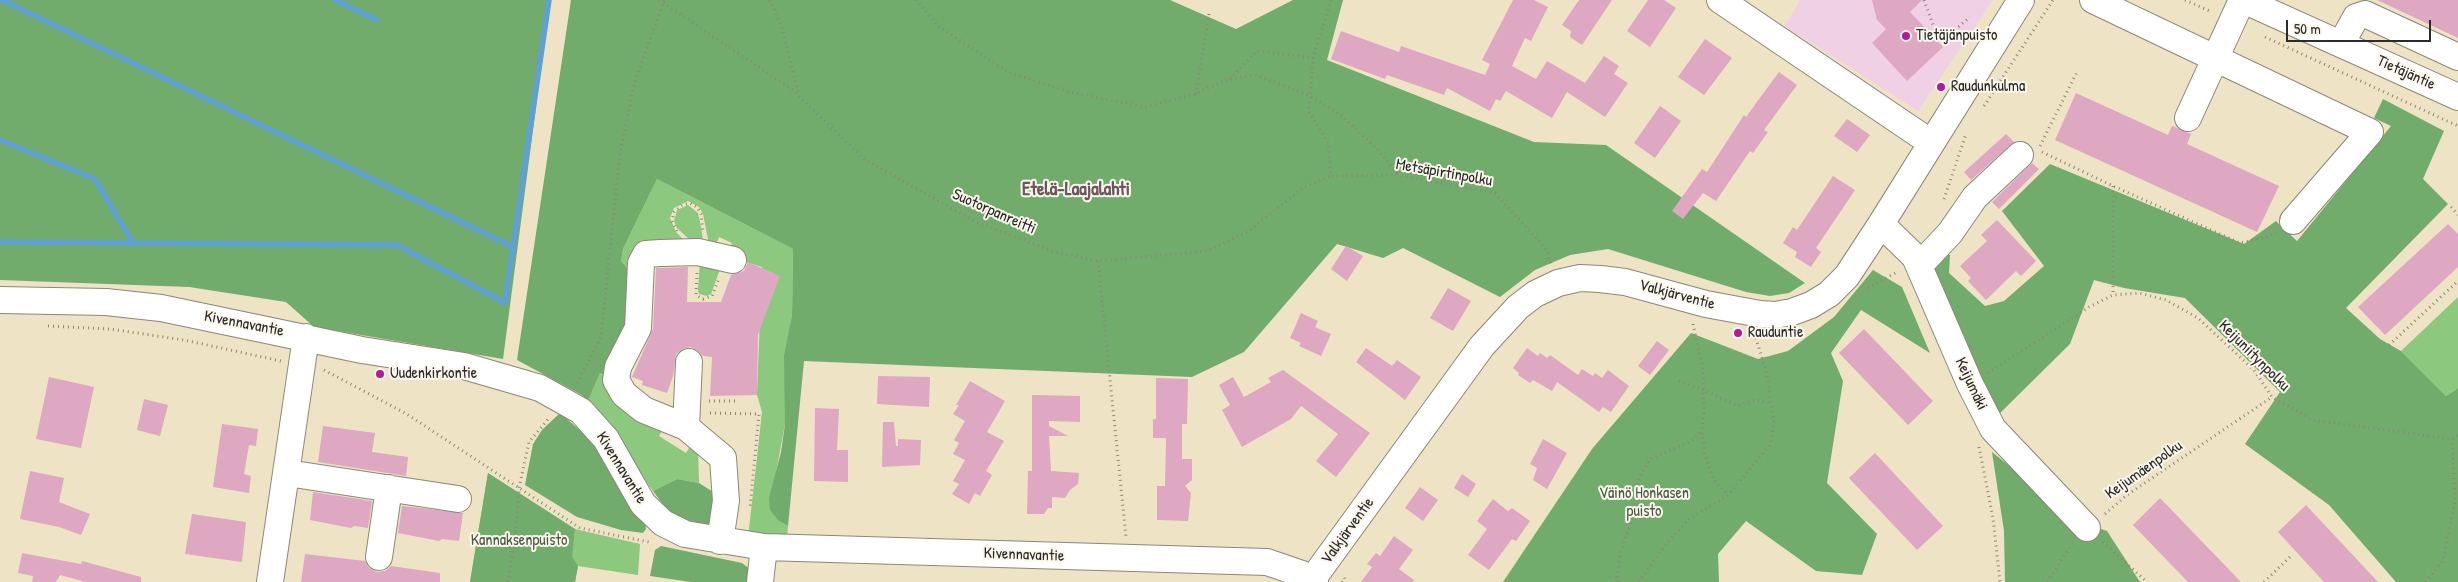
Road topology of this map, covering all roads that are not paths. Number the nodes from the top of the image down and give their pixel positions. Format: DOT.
graph roads {
  1 [pos="1720,0"];
  2 [pos="2021,0"];
  3 [pos="2093,0"];
  4 [pos="2239,7"];
  5 [pos="2341,44"];
  6 [pos="2216,57"];
  7 [pos="2458,57"];
  8 [pos="2458,97"];
  9 [pos="2188,118"];
  10 [pos="1930,142"];
  11 [pos="2020,155"];
  12 [pos="2293,221"];
  13 [pos="1881,224"];
  14 [pos="733,260"];
  15 [pos="1918,266"];
  16 [pos="0,300"];
  17 [pos="306,337"];
  18 [pos="689,362"];
  19 [pos="695,420"];
  20 [pos="286,473"];
  21 [pos="389,488"];
  22 [pos="458,499"];
  23 [pos="2087,528"];
  24 [pos="720,541"];
  25 [pos="764,547"];
  26 [pos="379,557"];
  27 [pos="1313,581"];
  28 [pos="270,582"];
  29 [pos="760,582"];
  1 -- 10 [label="street"];
  2 -- 10 [label="street, Valkjärventie"];
  3 -- 6 [label="street"];
  4 -- 5 [label="street, Tietäjäntie"];
  4 -- 6 [label="street"];
  5 -- 7 [label="street"];
  5 -- 8 [label="street, Tietäjäntie"];
  6 -- 9 [label="street"];
  6 -- 12 [label="street"];
  10 -- 13 [label="street, Valkjärventie"];
  11 -- 15 [label="street"];
  13 -- 15 [label="street, Keijumäki"];
  13 -- 27 [label="street, Valkjärventie"];
  14 -- 19 [label="street"];
  15 -- 23 [label="street, Keijumäki"];
  16 -- 17 [label="street, Kivennavantie"];
  17 -- 20 [label="street"];
  17 -- 24 [label="street, Kivennavantie"];
  18 -- 19 [label="street"];
  19 -- 24 [label="street"];
  20 -- 21 [label="street"];
  20 -- 28 [label="street"];
  21 -- 22 [label="street"];
  21 -- 26 [label="street"];
  24 -- 25 [label="street, Kivennavantie"];
  25 -- 27 [label="street, Kivennavantie"];
  25 -- 29 [label="street"];
}
